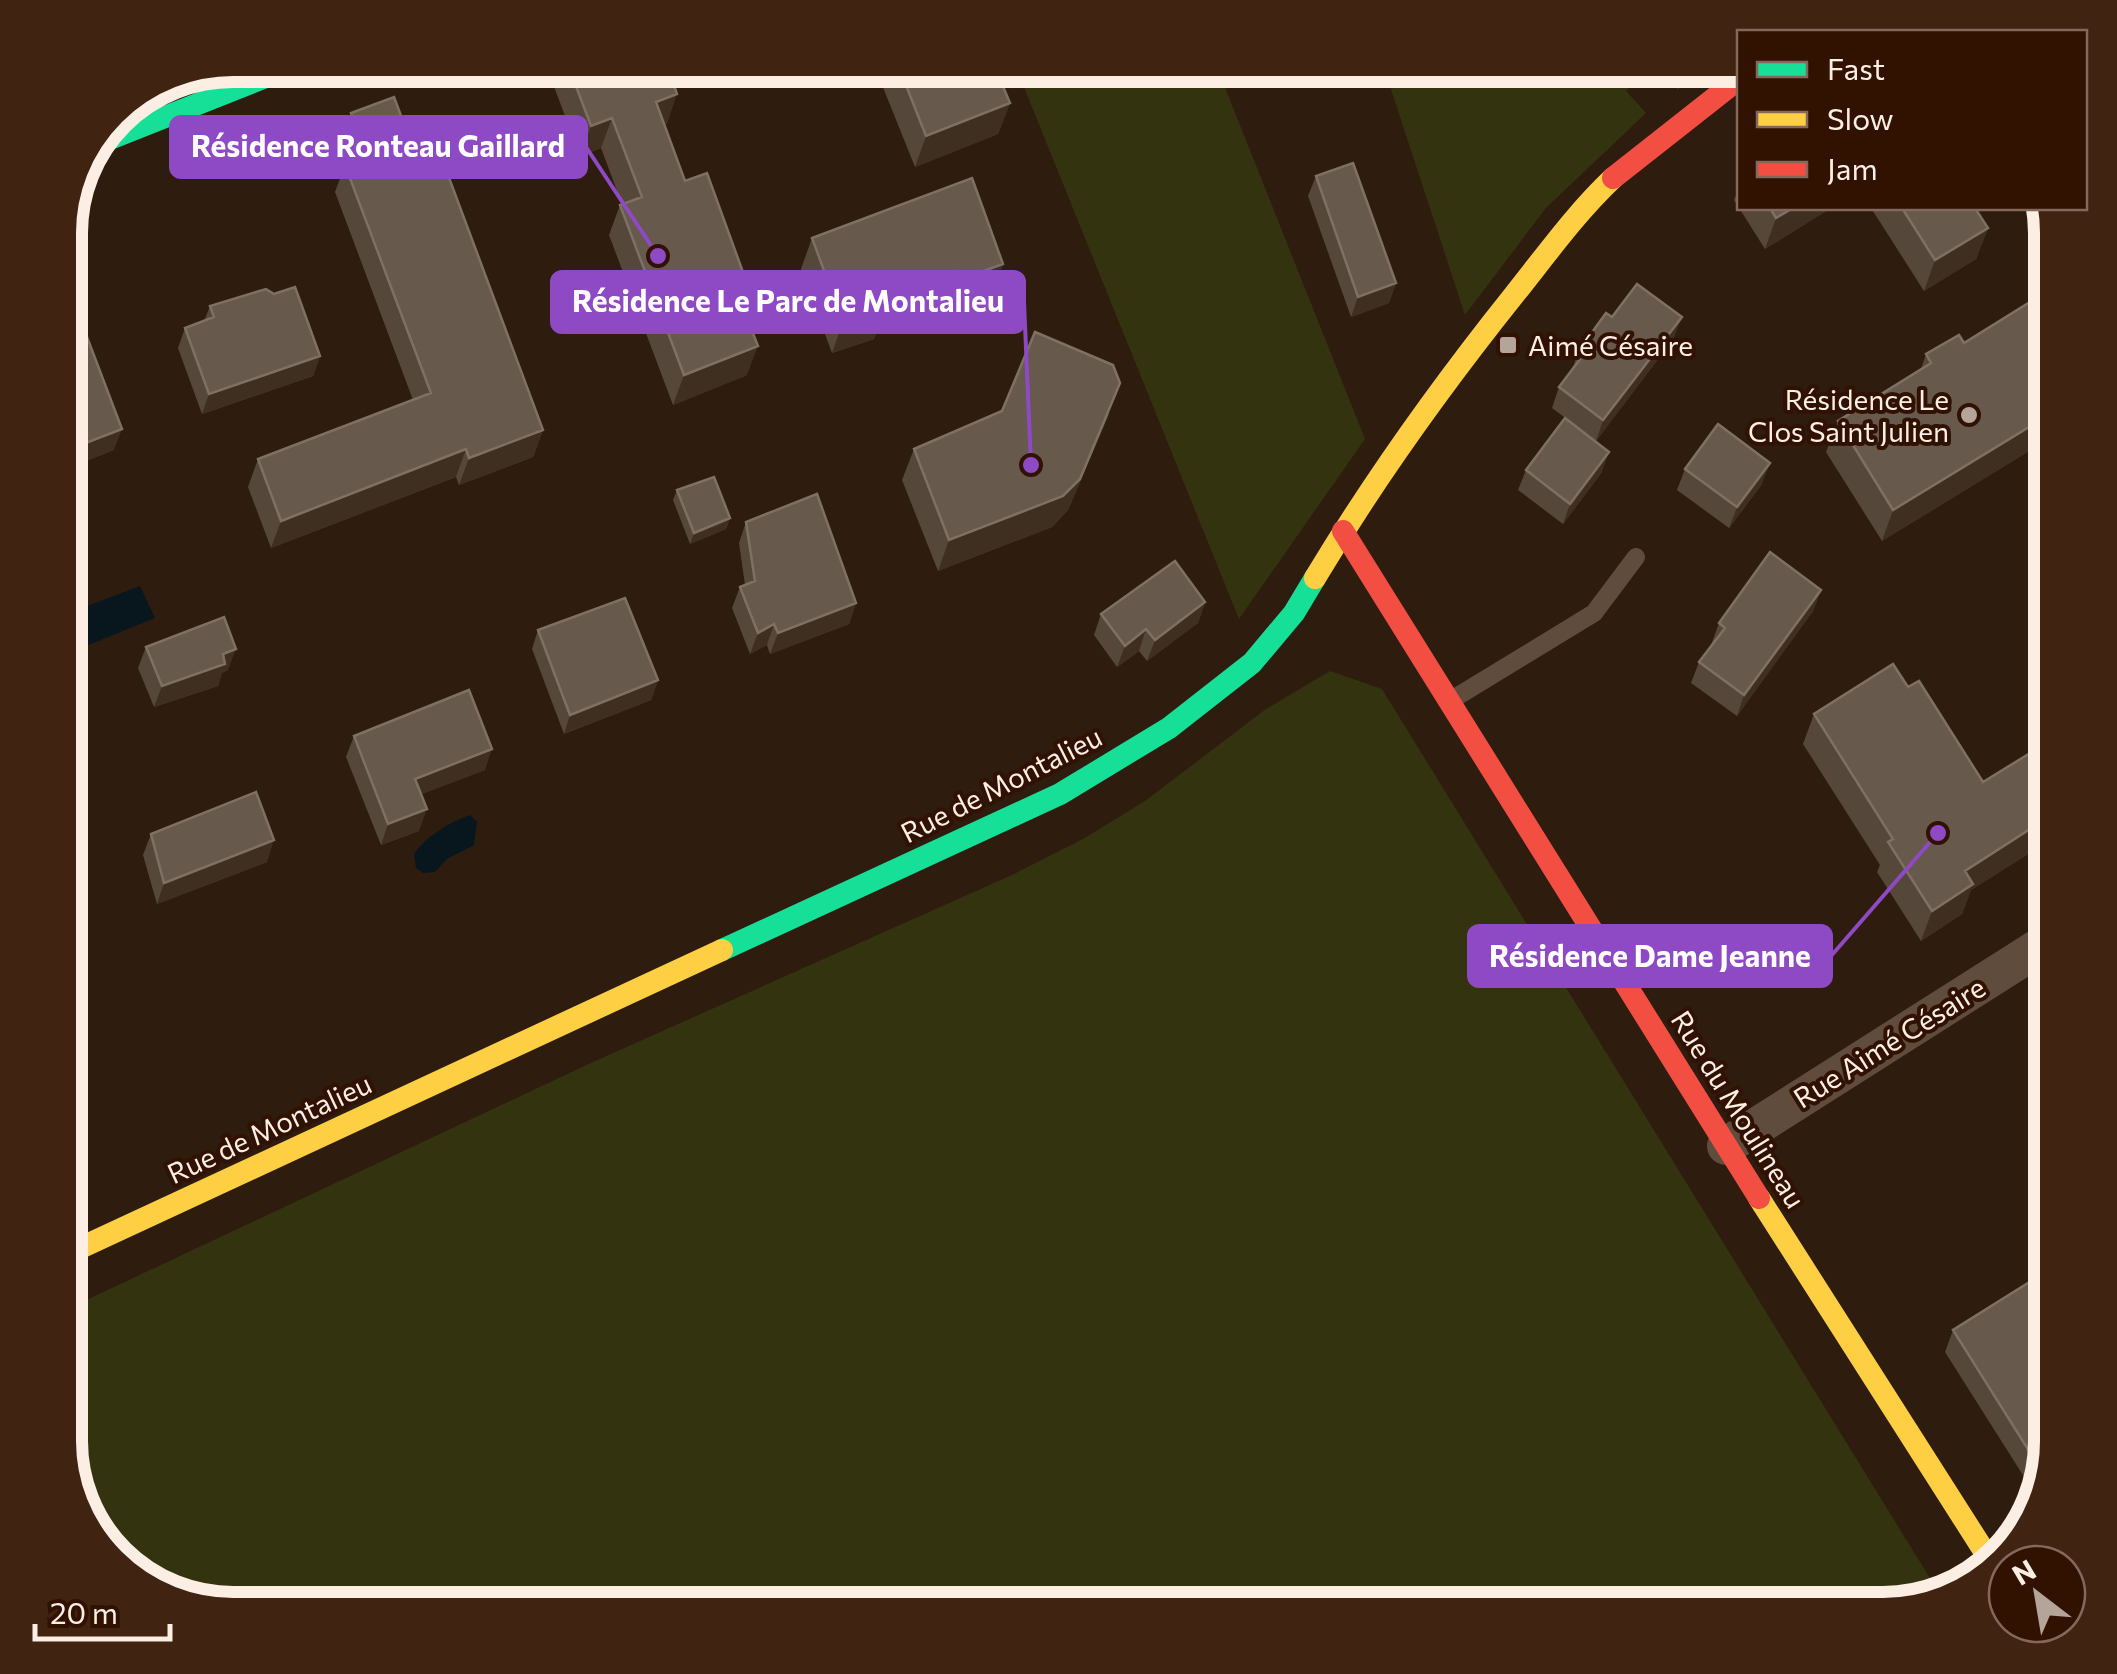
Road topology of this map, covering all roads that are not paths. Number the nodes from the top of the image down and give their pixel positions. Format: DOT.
graph roads {
  1 [pos="259,83"];
  2 [pos="1734,83"];
  3 [pos="120,135"];
  4 [pos="1342,531"];
  5 [pos="1636,557"];
  6 [pos="1447,702"];
  7 [pos="2034,949"];
  8 [pos="1726,1146"];
  9 [pos="83,1248"];
  10 [pos="1984,1551"];
  1 -- 3 [label="street"];
  2 -- 4 [label="street, Rue de Montalieu"];
  4 -- 6 [label="street, Rue du Moulineau"];
  4 -- 9 [label="street, Rue de Montalieu"];
  5 -- 6 [label="lane"];
  6 -- 8 [label="street, Rue du Moulineau"];
  7 -- 8 [label="street, Rue Aimé Césaire"];
  8 -- 10 [label="street, Rue du Moulineau"];
}
